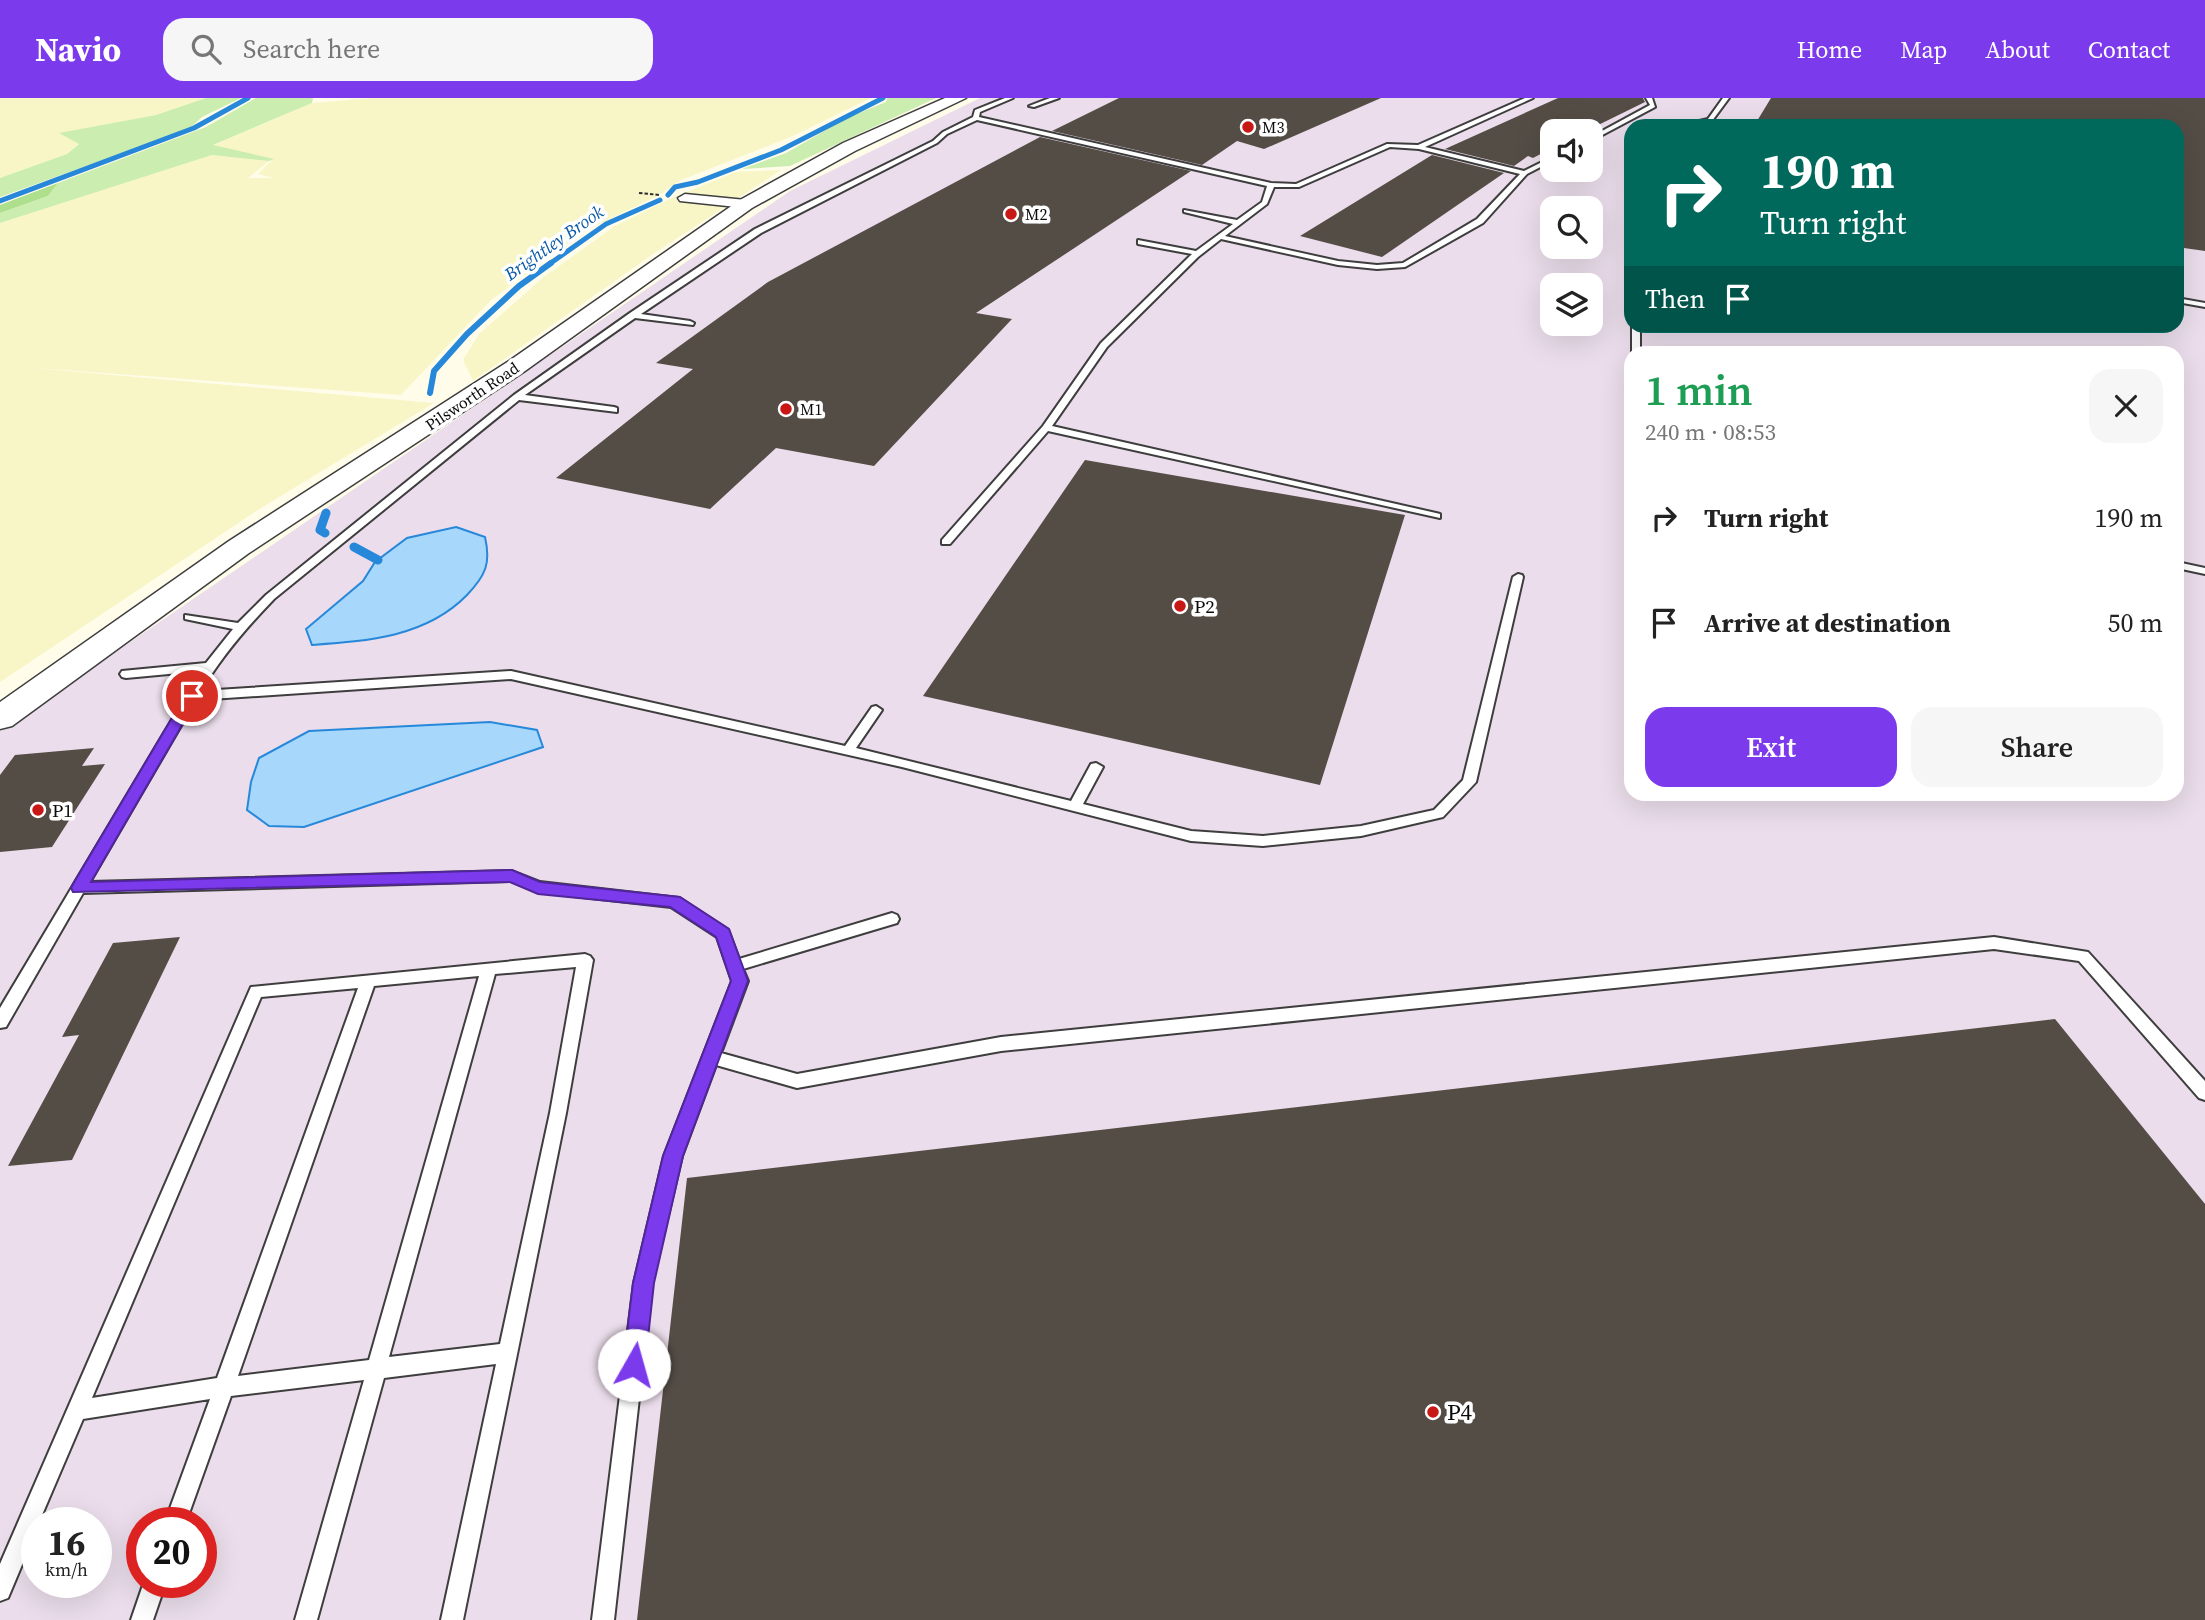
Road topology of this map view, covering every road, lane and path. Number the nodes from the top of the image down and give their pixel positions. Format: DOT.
graph roads {
  1 [pos="958,98"];
  2 [pos="1010,98"];
  3 [pos="1056,98"];
  4 [pos="1530,98"];
  5 [pos="1649,98"];
  6 [pos="1726,98"];
  7 [pos="1032,106"];
  8 [pos="975,118"];
  9 [pos="1630,119"];
  10 [pos="1711,119"];
  11 [pos="1624,122"];
  12 [pos="1603,133"];
  13 [pos="1419,147"];
  14 [pos="1221,163"];
  15 [pos="1540,165"];
  16 [pos="1207,170"];
  17 [pos="1525,173"];
  18 [pos="1271,186"];
  19 [pos="685,198"];
  20 [pos="746,204"];
  21 [pos="1186,211"];
  22 [pos="1239,223"];
  23 [pos="1220,237"];
  24 [pos="1141,242"];
  25 [pos="1197,254"];
  26 [pos="2184,301"];
  27 [pos="2205,305"];
  28 [pos="632,315"];
  29 [pos="690,323"];
  30 [pos="517,397"];
  31 [pos="614,410"];
  32 [pos="1046,428"];
  33 [pos="1436,516"];
  34 [pos="946,541"];
  35 [pos="2184,566"];
  36 [pos="2205,571"];
  37 [pos="1518,576"];
  38 [pos="189,617"];
  39 [pos="241,627"];
  40 [pos="210,666"];
  41 [pos="126,674"];
  42 [pos="192,696"];
  43 [pos="876,710"];
  44 [pos="0,718"];
  45 [pos="848,751"];
  46 [pos="1096,767"];
  47 [pos="1075,807"];
  48 [pos="79,888"];
  49 [pos="892,919"];
  50 [pos="735,966"];
  51 [pos="489,969"];
  52 [pos="368,981"];
  53 [pos="0,1022"];
  54 [pos="711,1057"];
  55 [pos="2205,1093"];
  56 [pos="508,1353"];
  57 [pos="377,1367"];
  58 [pos="224,1387"];
  59 [pos="77,1410"];
  60 [pos="181,1507"];
  61 [pos="0,1590"];
  62 [pos="150,1598"];
  63 [pos="142,1620"];
  64 [pos="306,1620"];
  65 [pos="452,1620"];
  66 [pos="603,1620"];
  1 -- 20 [label="street, Pilsworth Road"];
  2 -- 8 [label="lane"];
  3 -- 7 [label="lane"];
  4 -- 13 [label="lane"];
  5 -- 9 [label="lane"];
  6 -- 10 [label="lane"];
  8 -- 16 [label="lane"];
  8 -- 28 [label="lane"];
  11 -- 12 [label="lane"];
  13 -- 17 [label="lane"];
  13 -- 18 [label="lane"];
  14 -- 16 [label="lane"];
  15 -- 17 [label="lane"];
  16 -- 18 [label="lane"];
  17 -- 23 [label="lane"];
  18 -- 22 [label="lane"];
  19 -- 20 [label="street"];
  20 -- 44 [label="street, Pilsworth Road"];
  21 -- 22 [label="lane"];
  22 -- 23 [label="lane"];
  23 -- 25 [label="lane"];
  24 -- 25 [label="lane"];
  25 -- 32 [label="lane"];
  26 -- 27 [label="lane"];
  28 -- 29 [label="lane"];
  28 -- 30 [label="lane"];
  30 -- 31 [label="lane"];
  30 -- 39 [label="lane"];
  32 -- 33 [label="lane"];
  32 -- 34 [label="lane"];
  35 -- 36 [label="lane"];
  37 -- 47 [label="lane"];
  38 -- 39 [label="lane"];
  39 -- 40 [label="lane"];
  40 -- 41 [label="lane"];
  40 -- 42 [label="lane"];
  42 -- 45 [label="lane"];
  42 -- 48 [label="lane"];
  43 -- 45 [label="lane"];
  45 -- 47 [label="lane"];
  46 -- 47 [label="lane"];
  48 -- 50 [label="lane"];
  48 -- 53 [label="lane"];
  49 -- 50 [label="lane"];
  50 -- 54 [label="lane"];
  51 -- 52 [label="lane"];
  51 -- 56 [label="lane"];
  51 -- 57 [label="lane"];
  52 -- 58 [label="lane"];
  52 -- 59 [label="lane"];
  54 -- 55 [label="lane"];
  54 -- 66 [label="lane"];
  56 -- 57 [label="lane"];
  56 -- 65 [label="lane"];
  57 -- 58 [label="lane"];
  57 -- 64 [label="lane"];
  58 -- 59 [label="lane"];
  58 -- 60 [label="lane"];
  59 -- 61 [label="lane"];
  62 -- 63 [label="lane"];
}
